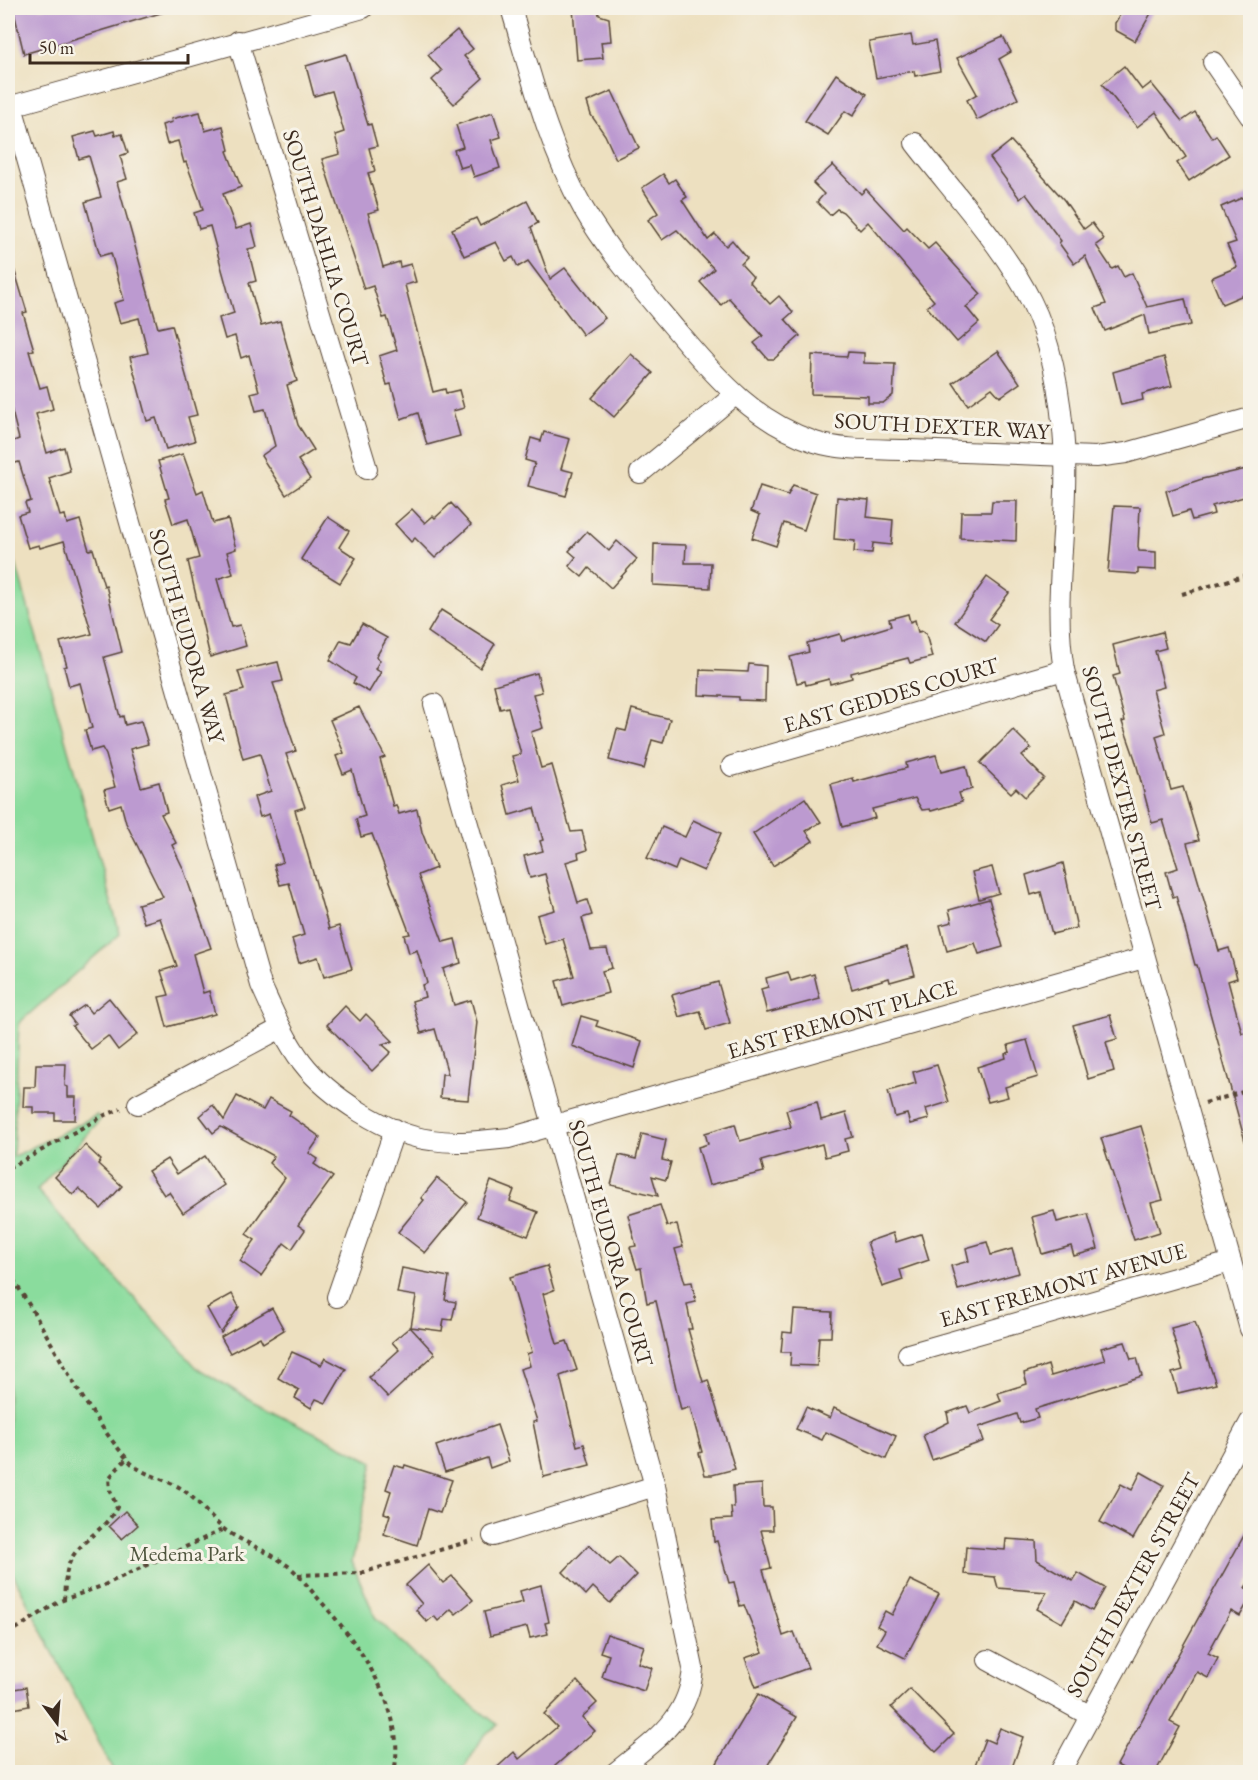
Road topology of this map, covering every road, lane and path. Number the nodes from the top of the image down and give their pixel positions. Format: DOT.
graph roads {
  1 [pos="363,8"];
  2 [pos="511,8"];
  3 [pos="238,41"];
  4 [pos="1213,62"];
  5 [pos="9,101"];
  6 [pos="1251,116"];
  7 [pos="915,143"];
  8 [pos="735,395"];
  9 [pos="1251,418"];
  10 [pos="1065,456"];
  11 [pos="367,469"];
  12 [pos="640,473"];
  13 [pos="1251,574"];
  14 [pos="1182,594"];
  15 [pos="1064,670"];
  16 [pos="434,704"];
  17 [pos="732,766"];
  18 [pos="1144,958"];
  19 [pos="281,1028"];
  20 [pos="1251,1090"];
  21 [pos="138,1104"];
  22 [pos="1187,1109"];
  23 [pos="552,1126"];
  24 [pos="395,1129"];
  25 [pos="8,1167"];
  26 [pos="1230,1262"];
  27 [pos="8,1272"];
  28 [pos="337,1297"];
  29 [pos="1251,1329"];
  30 [pos="908,1354"];
  31 [pos="1251,1422"];
  32 [pos="127,1458"];
  33 [pos="655,1486"];
  34 [pos="224,1529"];
  35 [pos="493,1536"];
  36 [pos="297,1575"];
  37 [pos="64,1600"];
  38 [pos="8,1634"];
  39 [pos="988,1660"];
  40 [pos="1089,1715"];
  41 [pos="394,1773"];
  42 [pos="616,1773"];
  43 [pos="1060,1773"];
  1 -- 3 [label="street"];
  2 -- 8 [label="street, SOUTH DEXTER WAY"];
  3 -- 5 [label="street"];
  3 -- 11 [label="street, SOUTH DAHLIA COURT"];
  4 -- 6 [label="street"];
  5 -- 19 [label="street, SOUTH EUDORA WAY"];
  7 -- 10 [label="street, SOUTH DEXTER STREET"];
  8 -- 10 [label="street, SOUTH DEXTER WAY"];
  8 -- 12 [label="street"];
  9 -- 10 [label="street, SOUTH DEXTER WAY"];
  10 -- 15 [label="street, SOUTH DEXTER STREET"];
  13 -- 14 [label="path"];
  15 -- 17 [label="street, EAST GEDDES COURT"];
  15 -- 18 [label="street, SOUTH DEXTER STREET"];
  16 -- 23 [label="street, SOUTH EUDORA COURT"];
  18 -- 22 [label="street, SOUTH DEXTER STREET"];
  18 -- 23 [label="street, EAST FREMONT PLACE"];
  19 -- 21 [label="street"];
  19 -- 24 [label="street, SOUTH EUDORA WAY"];
  20 -- 22 [label="path"];
  21 -- 25 [label="path"];
  22 -- 26 [label="street, SOUTH DEXTER STREET"];
  23 -- 24 [label="street, SOUTH EUDORA WAY"];
  23 -- 33 [label="street, SOUTH EUDORA COURT"];
  24 -- 28 [label="street"];
  26 -- 29 [label="street, SOUTH DEXTER STREET"];
  26 -- 30 [label="street, EAST FREMONT AVENUE"];
  27 -- 32 [label="path"];
  31 -- 40 [label="street, SOUTH DEXTER STREET"];
  32 -- 34 [label="path"];
  32 -- 37 [label="path"];
  33 -- 35 [label="street"];
  33 -- 42 [label="street, SOUTH EUDORA COURT"];
  34 -- 36 [label="path"];
  34 -- 37 [label="path"];
  35 -- 36 [label="path"];
  36 -- 41 [label="path"];
  37 -- 38 [label="path"];
  39 -- 40 [label="street"];
  40 -- 43 [label="street, SOUTH DEXTER STREET"];
}
